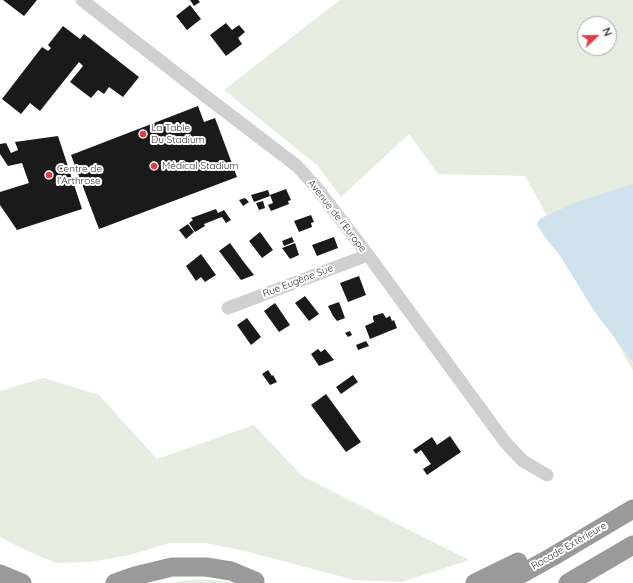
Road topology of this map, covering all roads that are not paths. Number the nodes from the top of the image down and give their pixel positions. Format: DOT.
graph roads {
  1 [pos="82,0"];
  2 [pos="368,255"];
  3 [pos="228,308"];
  4 [pos="547,475"];
  5 [pos="633,509"];
  6 [pos="576,543"];
  7 [pos="633,545"];
  8 [pos="0,574"];
  9 [pos="260,582"];
  10 [pos="22,583"];
  11 [pos="115,583"];
  12 [pos="150,583"];
  13 [pos="475,583"];
  14 [pos="505,583"];
  15 [pos="568,583"];
  1 -- 2 [label="street, Avenue de l'Europe"];
  2 -- 3 [label="street, Rue Eugène Sue"];
  2 -- 4 [label="street, Avenue de l'Europe"];
  5 -- 6 [label="highway, Rocade Extérieure"];
  6 -- 13 [label="highway"];
  6 -- 14 [label="highway, Rocade Extérieure"];
  7 -- 15 [label="highway"];
  8 -- 10 [label="highway"];
  9 -- 11 [label="highway"];
  9 -- 12 [label="highway"];
}
